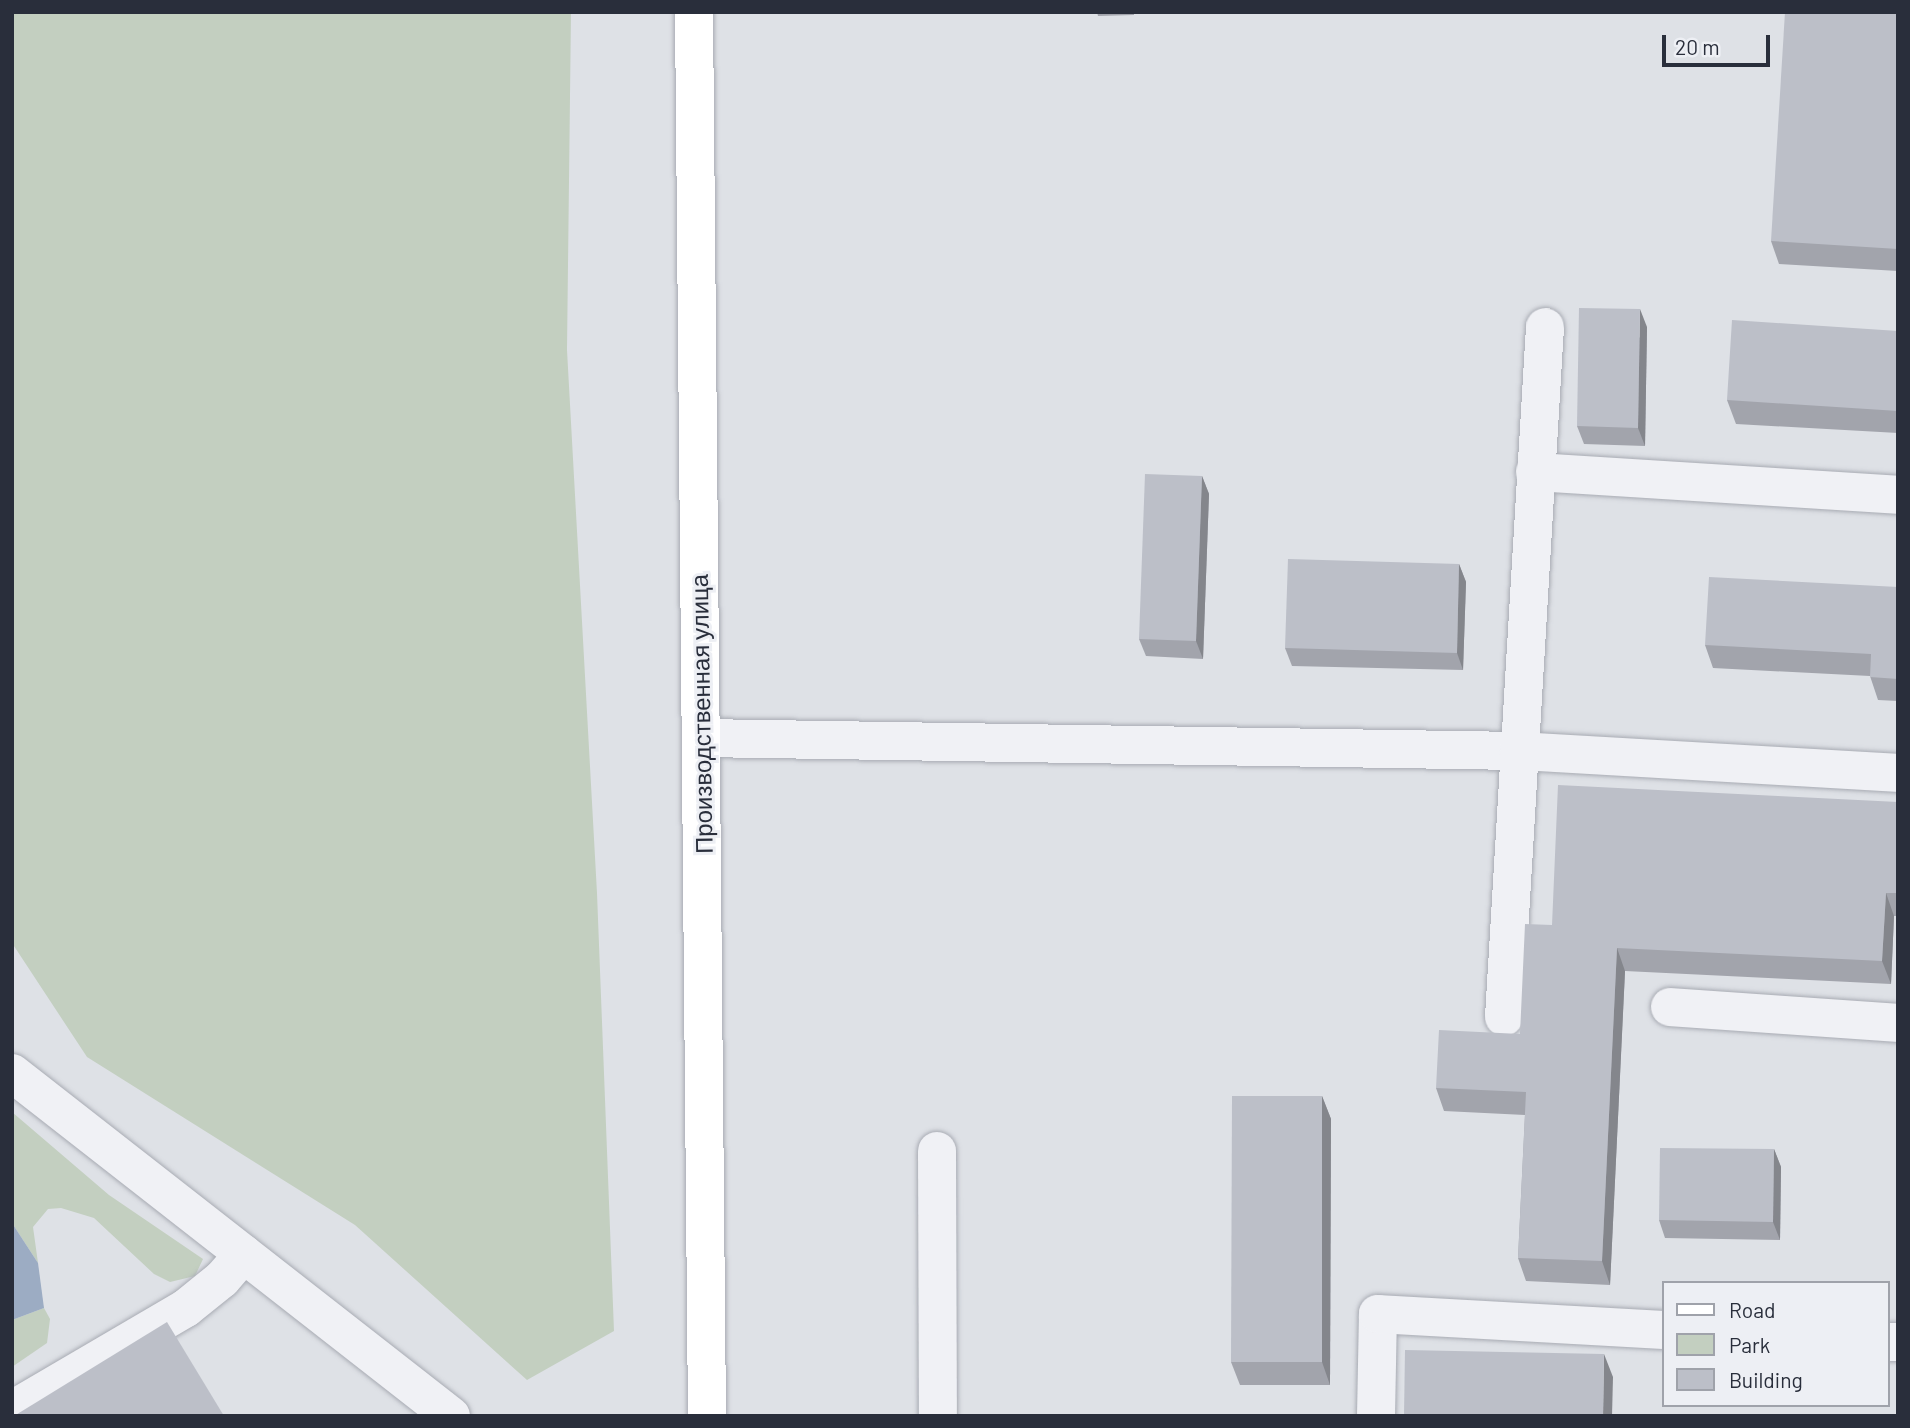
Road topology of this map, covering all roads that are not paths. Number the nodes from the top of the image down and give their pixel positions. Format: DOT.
graph roads {
  1 [pos="694,12"];
  2 [pos="1545,327"];
  3 [pos="1535,472"];
  4 [pos="1898,495"];
  5 [pos="701,738"];
  6 [pos="1520,751"];
  7 [pos="1898,773"];
  8 [pos="1670,1007"];
  9 [pos="1504,1017"];
  10 [pos="1898,1023"];
  11 [pos="12,1073"];
  12 [pos="937,1151"];
  13 [pos="244,1254"];
  14 [pos="1661,1330"];
  15 [pos="12,1410"];
  16 [pos="451,1416"];
  17 [pos="708,1416"];
  18 [pos="938,1416"];
  19 [pos="1376,1416"];
  1 -- 5 [label="main road, Производственная улица"];
  2 -- 3 [label="street"];
  3 -- 4 [label="street"];
  3 -- 6 [label="street"];
  5 -- 6 [label="street"];
  5 -- 17 [label="main road, Производственная улица"];
  6 -- 7 [label="street"];
  6 -- 9 [label="street"];
  8 -- 10 [label="street"];
  11 -- 13 [label="street"];
  12 -- 18 [label="street"];
  13 -- 15 [label="street"];
  13 -- 16 [label="street"];
  14 -- 19 [label="street"];
}
